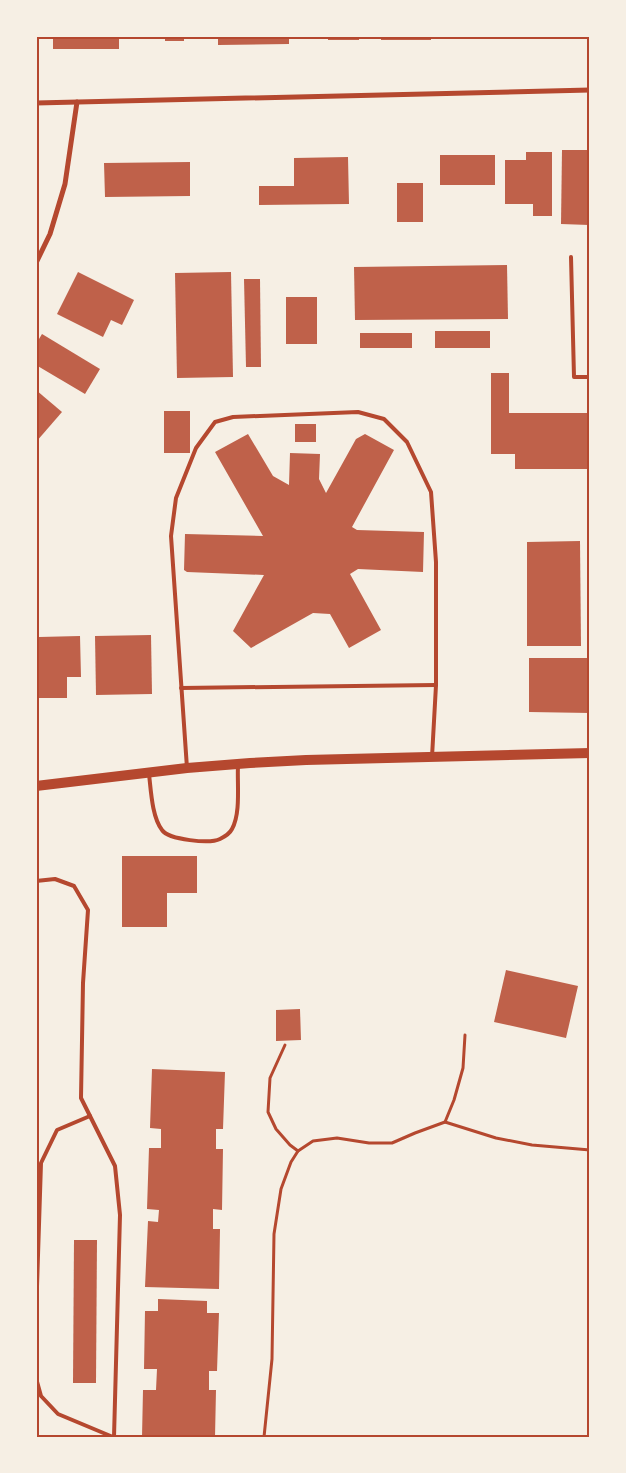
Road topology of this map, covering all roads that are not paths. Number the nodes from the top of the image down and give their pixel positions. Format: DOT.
graph roads {
  1 [pos="590,90"];
  2 [pos="77,102"];
  3 [pos="36,103"];
  4 [pos="571,256"];
  5 [pos="36,263"];
  6 [pos="590,377"];
  7 [pos="436,685"];
  8 [pos="181,688"];
  9 [pos="590,753"];
  10 [pos="432,758"];
  11 [pos="238,764"];
  12 [pos="186,768"];
  13 [pos="148,772"];
  14 [pos="36,786"];
  15 [pos="36,881"];
  16 [pos="90,1116"];
  17 [pos="36,1316"];
  18 [pos="36,1378"];
  19 [pos="114,1437"];
  1 -- 2 [label="street"];
  2 -- 3 [label="street"];
  2 -- 5 [label="street"];
  4 -- 6 [label="lane"];
  7 -- 8 [label="lane"];
  7 -- 8 [label="lane"];
  7 -- 10 [label="lane"];
  8 -- 12 [label="lane"];
  9 -- 10 [label="main road"];
  10 -- 11 [label="main road"];
  11 -- 12 [label="main road"];
  11 -- 13 [label="lane"];
  12 -- 13 [label="main road"];
  13 -- 14 [label="main road"];
  15 -- 16 [label="lane"];
  16 -- 17 [label="lane"];
  16 -- 19 [label="lane"];
  18 -- 19 [label="lane"];
}
